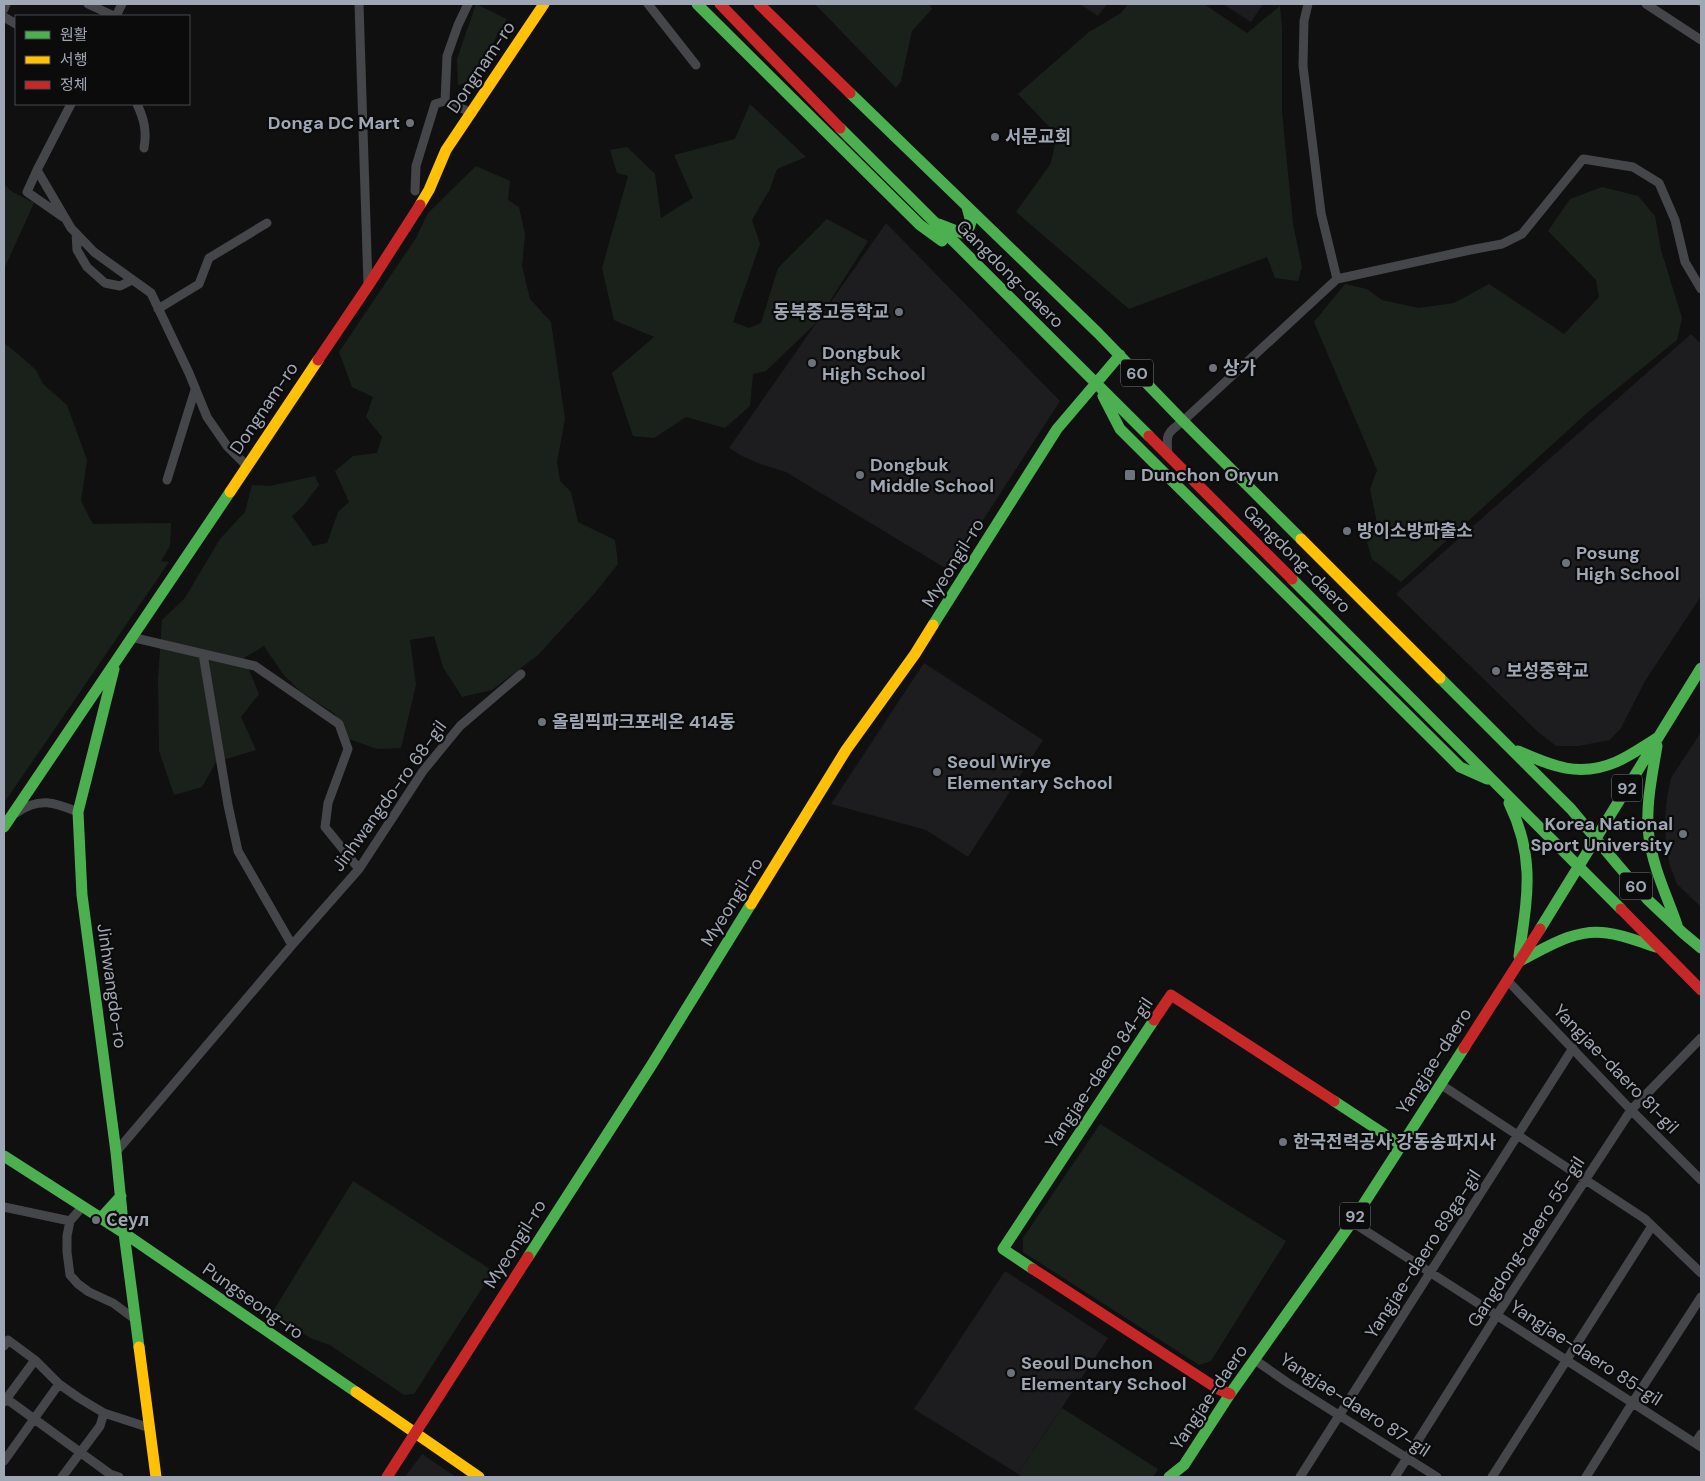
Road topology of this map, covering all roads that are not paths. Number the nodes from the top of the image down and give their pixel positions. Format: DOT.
graph roads {
  1 [pos="6,4"];
  2 [pos="88,4"];
  3 [pos="122,4"];
  4 [pos="359,4"];
  5 [pos="468,4"];
  6 [pos="544,4"];
  7 [pos="648,4"];
  8 [pos="698,4"];
  9 [pos="720,4"];
  10 [pos="759,4"];
  11 [pos="1308,4"];
  12 [pos="1646,4"];
  13 [pos="4,9"];
  14 [pos="113,15"];
  15 [pos="116,15"];
  16 [pos="4,17"];
  17 [pos="15,23"];
  18 [pos="1701,40"];
  19 [pos="696,65"];
  20 [pos="445,101"];
  21 [pos="70,105"];
  22 [pos="137,105"];
  23 [pos="472,113"];
  24 [pos="144,148"];
  25 [pos="37,170"];
  26 [pos="415,191"];
  27 [pos="966,204"];
  28 [pos="66,218"];
  29 [pos="931,220"];
  30 [pos="266,223"];
  31 [pos="76,233"];
  32 [pos="974,263"];
  33 [pos="132,280"];
  34 [pos="1337,280"];
  35 [pos="368,286"];
  36 [pos="1701,289"];
  37 [pos="158,309"];
  38 [pos="1120,356"];
  39 [pos="1096,382"];
  40 [pos="195,390"];
  41 [pos="1183,421"];
  42 [pos="1169,456"];
  43 [pos="246,465"];
  44 [pos="167,480"];
  45 [pos="131,637"];
  46 [pos="204,654"];
  47 [pos="117,660"];
  48 [pos="1701,668"];
  49 [pos="520,674"];
  50 [pos="1659,738"];
  51 [pos="1510,747"];
  52 [pos="1496,783"];
  53 [pos="78,812"];
  54 [pos="11,816"];
  55 [pos="4,826"];
  56 [pos="1595,838"];
  57 [pos="1578,866"];
  58 [pos="359,869"];
  59 [pos="1679,931"];
  60 [pos="292,944"];
  61 [pos="1658,948"];
  62 [pos="1701,948"];
  63 [pos="1519,962"];
  64 [pos="1507,980"];
  65 [pos="1701,990"];
  66 [pos="1701,1038"];
  67 [pos="1573,1048"];
  68 [pos="1440,1084"];
  69 [pos="1631,1110"];
  70 [pos="1518,1134"];
  71 [pos="1401,1145"];
  72 [pos="116,1152"];
  73 [pos="4,1156"];
  74 [pos="1585,1180"];
  75 [pos="1701,1180"];
  76 [pos="121,1196"];
  77 [pos="4,1207"];
  78 [pos="82,1207"];
  79 [pos="101,1218"];
  80 [pos="70,1220"];
  81 [pos="1352,1222"];
  82 [pos="1652,1226"];
  83 [pos="124,1233"];
  84 [pos="1430,1272"];
  85 [pos="1701,1273"];
  86 [pos="1701,1297"];
  87 [pos="1497,1315"];
  88 [pos="136,1320"];
  89 [pos="6,1343"];
  90 [pos="35,1360"];
  91 [pos="1255,1360"];
  92 [pos="1568,1360"];
  93 [pos="59,1384"];
  94 [pos="1230,1394"];
  95 [pos="5,1399"];
  96 [pos="1633,1402"];
  97 [pos="104,1413"];
  98 [pos="1339,1415"];
  99 [pos="34,1419"];
  100 [pos="150,1428"];
  101 [pos="415,1434"];
  102 [pos="1701,1434"];
  103 [pos="1698,1445"];
  104 [pos="80,1452"];
  105 [pos="1407,1458"];
  106 [pos="4,1461"];
  107 [pos="1184,1465"];
  108 [pos="1588,1474"];
  109 [pos="62,1477"];
  110 [pos="119,1477"];
  111 [pos="156,1477"];
  112 [pos="387,1477"];
  113 [pos="479,1477"];
  114 [pos="1169,1477"];
  115 [pos="1185,1477"];
  116 [pos="1300,1477"];
  117 [pos="1395,1477"];
  118 [pos="1437,1477"];
  119 [pos="1492,1477"];
  120 [pos="1599,1477"];
  1 -- 13 [label="street"];
  2 -- 14 [label="street"];
  3 -- 15 [label="street"];
  4 -- 35 [label="street"];
  5 -- 20 [label="street"];
  6 -- 23 [label="main road, Dongnam-ro"];
  7 -- 19 [label="street"];
  8 -- 32 [label="main road"];
  9 -- 29 [label="main road, Gangdong-daero / 60"];
  10 -- 27 [label="main road, Gangdong-daero / 60"];
  11 -- 34 [label="street"];
  12 -- 18 [label="street"];
  16 -- 17 [label="street"];
  20 -- 23 [label="street"];
  20 -- 26 [label="street"];
  21 -- 25 [label="street"];
  22 -- 24 [label="street"];
  23 -- 35 [label="main road, Dongnam-ro"];
  25 -- 28 [label="street"];
  25 -- 28 [label="street"];
  27 -- 29 [label="main road"];
  27 -- 38 [label="main road, Gangdong-daero / 60"];
  28 -- 31 [label="street"];
  29 -- 32 [label="main road, Gangdong-daero / 60"];
  30 -- 37 [label="street"];
  31 -- 33 [label="street"];
  31 -- 33 [label="street"];
  32 -- 39 [label="main road, Gangdong-daero / 60"];
  33 -- 37 [label="street"];
  34 -- 36 [label="street"];
  34 -- 41 [label="street"];
  35 -- 43 [label="main road, Dongnam-ro"];
  37 -- 40 [label="street"];
  38 -- 39 [label="main road, Myeongil-ro"];
  38 -- 41 [label="main road, Gangdong-daero / 60"];
  39 -- 42 [label="main road, Gangdong-daero / 60"];
  39 -- 52 [label="main road"];
  39 -- 101 [label="main road, Myeongil-ro"];
  40 -- 43 [label="street"];
  40 -- 44 [label="street"];
  41 -- 42 [label="street"];
  41 -- 51 [label="main road, Gangdong-daero / 60"];
  42 -- 52 [label="main road, Gangdong-daero / 60"];
  43 -- 45 [label="main road, Dongnam-ro"];
  45 -- 46 [label="street"];
  45 -- 47 [label="main road, Dongnam-ro"];
  46 -- 58 [label="street"];
  46 -- 60 [label="street"];
  47 -- 53 [label="main road, Jinhwangdo-ro"];
  47 -- 54 [label="main road, Dongnam-ro"];
  48 -- 50 [label="main road, Yangjae-daero / 92"];
  49 -- 58 [label="street, Jinhwangdo-ro 68-gil"];
  50 -- 51 [label="main road"];
  50 -- 56 [label="main road, Yangjae-daero / 92"];
  50 -- 59 [label="main road"];
  51 -- 56 [label="main road, Gangdong-daero / 60"];
  52 -- 57 [label="main road, Gangdong-daero / 60"];
  52 -- 63 [label="main road"];
  53 -- 54 [label="street"];
  53 -- 72 [label="main road, Jinhwangdo-ro"];
  54 -- 55 [label="main road, Dongnam-ro"];
  56 -- 57 [label="main road, Yangjae-daero / 92"];
  56 -- 59 [label="main road, Gangdong-daero / 60"];
  57 -- 61 [label="main road, Gangdong-daero / 60"];
  57 -- 63 [label="main road, Yangjae-daero / 92"];
  58 -- 60 [label="street, Jinhwangdo-ro 68-gil"];
  59 -- 62 [label="main road, Gangdong-daero / 60"];
  60 -- 72 [label="street, Jinhwangdo-ro 68-gil"];
  61 -- 63 [label="main road"];
  61 -- 65 [label="main road, Gangdong-daero / 60"];
  63 -- 64 [label="main road, Yangjae-daero / 92"];
  64 -- 67 [label="street, Yangjae-daero 81-gil"];
  64 -- 68 [label="main road, Yangjae-daero / 92"];
  66 -- 69 [label="street, Gangdong-daero 55-gil"];
  67 -- 69 [label="street, Yangjae-daero 81-gil"];
  67 -- 70 [label="street, Yangjae-daero 89ga-gil"];
  68 -- 70 [label="street"];
  68 -- 71 [label="main road, Yangjae-daero / 92"];
  69 -- 74 [label="street, Gangdong-daero 55-gil"];
  69 -- 75 [label="street, Yangjae-daero 81-gil"];
  70 -- 74 [label="street"];
  70 -- 84 [label="street, Yangjae-daero 89ga-gil"];
  71 -- 81 [label="main road, Yangjae-daero / 92"];
  71 -- 94 [label="main road, Yangjae-daero 84-gil"];
  72 -- 76 [label="main road, Jinhwangdo-ro"];
  73 -- 78 [label="main road, Pungseong-ro"];
  74 -- 82 [label="street"];
  74 -- 87 [label="street, Gangdong-daero 55-gil"];
  76 -- 79 [label="main road"];
  76 -- 83 [label="main road, Jinhwangdo-ro"];
  77 -- 80 [label="street"];
  78 -- 79 [label="main road, Pungseong-ro"];
  78 -- 80 [label="street"];
  79 -- 83 [label="main road, Pungseong-ro"];
  80 -- 88 [label="street"];
  81 -- 84 [label="street, Yangjae-daero 85-gil"];
  81 -- 91 [label="main road, Yangjae-daero / 92"];
  82 -- 85 [label="street"];
  82 -- 92 [label="street"];
  83 -- 88 [label="main road, Jinhwangdo-ro"];
  83 -- 101 [label="main road, Pungseong-ro"];
  84 -- 87 [label="street, Yangjae-daero 85-gil"];
  84 -- 98 [label="street, Yangjae-daero 89ga-gil"];
  86 -- 96 [label="street"];
  87 -- 92 [label="street, Yangjae-daero 85-gil"];
  87 -- 105 [label="street, Gangdong-daero 55-gil"];
  88 -- 100 [label="main road, Jinhwangdo-ro"];
  89 -- 90 [label="street"];
  90 -- 93 [label="street"];
  90 -- 95 [label="street"];
  91 -- 94 [label="main road, Yangjae-daero / 92"];
  91 -- 98 [label="street, Yangjae-daero 87-gil"];
  92 -- 96 [label="street, Yangjae-daero 85-gil"];
  92 -- 119 [label="street"];
  93 -- 97 [label="street"];
  93 -- 99 [label="street"];
  94 -- 107 [label="main road, Yangjae-daero / 92"];
  95 -- 99 [label="street"];
  96 -- 103 [label="street, Yangjae-daero 85-gil"];
  96 -- 108 [label="street"];
  97 -- 100 [label="street"];
  97 -- 104 [label="street"];
  98 -- 105 [label="street, Yangjae-daero 87-gil"];
  98 -- 116 [label="street, Yangjae-daero 89ga-gil"];
  99 -- 104 [label="street"];
  99 -- 106 [label="street"];
  100 -- 111 [label="main road, Jinhwangdo-ro"];
  101 -- 112 [label="main road, Myeongil-ro"];
  101 -- 113 [label="main road, Pungseong-ro"];
  102 -- 103 [label="street"];
  104 -- 109 [label="street"];
  104 -- 110 [label="street"];
  105 -- 117 [label="street, Gangdong-daero 55-gil"];
  105 -- 118 [label="street, Yangjae-daero 87-gil"];
  107 -- 114 [label="main road, Yangjae-daero / 92"];
  107 -- 115 [label="main road, Yangjae-daero"];
  108 -- 120 [label="street"];
}
